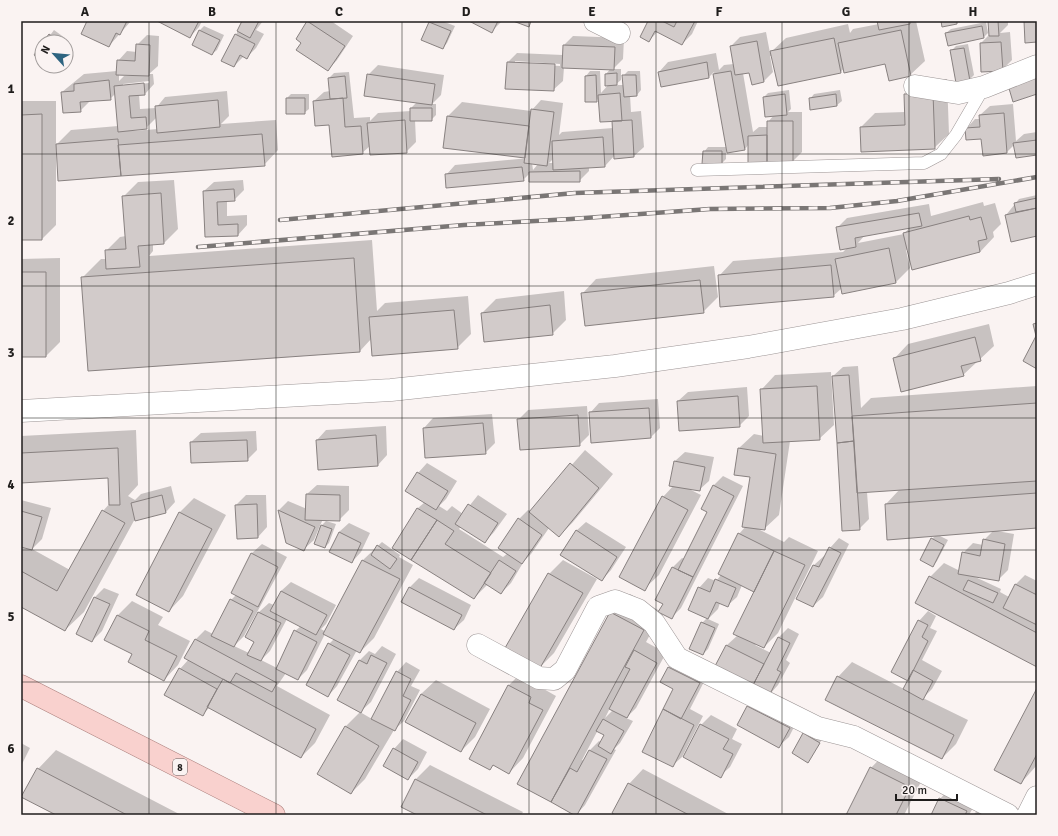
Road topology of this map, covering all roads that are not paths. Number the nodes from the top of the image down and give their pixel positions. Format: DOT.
graph roads {
  1 [pos="595,21"];
  2 [pos="619,33"];
  3 [pos="1037,66"];
  4 [pos="915,86"];
  5 [pos="984,87"];
  6 [pos="696,170"];
  7 [pos="1037,284"];
  8 [pos="21,411"];
  9 [pos="478,645"];
  10 [pos="21,686"];
  11 [pos="1037,797"];
  12 [pos="274,815"];
  13 [pos="1008,815"];
  14 [pos="1028,815"];
  1 -- 2 [label="main road"];
  3 -- 5 [label="main road"];
  4 -- 5 [label="main road"];
  5 -- 6 [label="lane"];
  7 -- 8 [label="main road"];
  9 -- 13 [label="main road"];
  10 -- 12 [label="main road, 8"];
  11 -- 14 [label="main road"];
}
